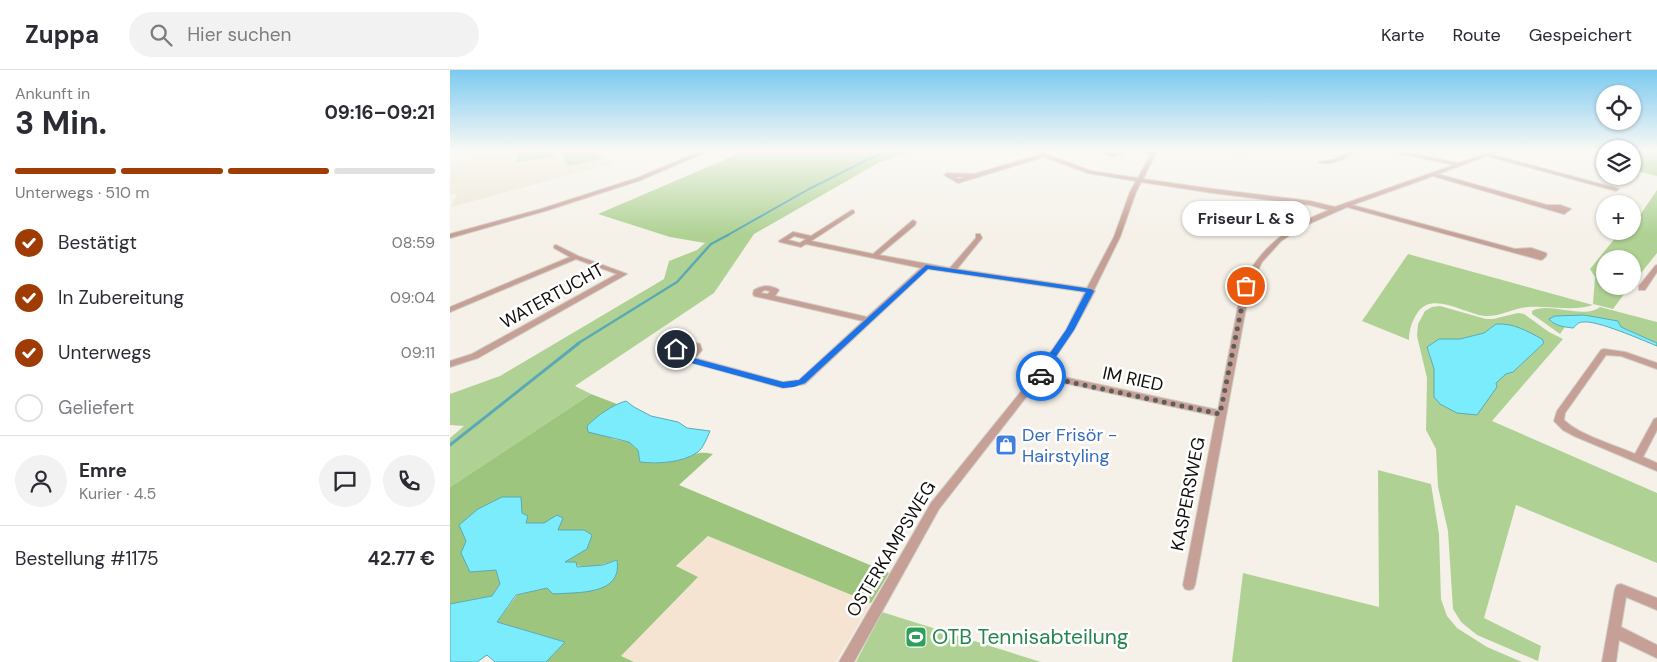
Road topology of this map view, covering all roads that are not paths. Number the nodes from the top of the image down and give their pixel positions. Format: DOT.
graph roads {
  1 [pos="640,179"];
  2 [pos="1133,179"];
  3 [pos="1420,179"];
  4 [pos="1449,179"];
  5 [pos="1578,179"];
  6 [pos="1141,180"];
  7 [pos="1616,189"];
  8 [pos="1345,205"];
  9 [pos="1547,208"];
  10 [pos="1334,209"];
  11 [pos="852,212"];
  12 [pos="913,222"];
  13 [pos="978,235"];
  14 [pos="450,236"];
  15 [pos="556,247"];
  16 [pos="1515,251"];
  17 [pos="576,257"];
  18 [pos="873,257"];
  19 [pos="926,267"];
  20 [pos="1657,267"];
  21 [pos="952,271"];
  22 [pos="1642,288"];
  23 [pos="1091,291"];
  24 [pos="770,297"];
  25 [pos="450,310"];
  26 [pos="870,320"];
  27 [pos="691,361"];
  28 [pos="450,364"];
  29 [pos="1657,366"];
  30 [pos="1039,375"];
  31 [pos="1220,414"];
  32 [pos="1657,421"];
  33 [pos="1637,459"];
  34 [pos="1657,467"];
  35 [pos="1188,585"];
  36 [pos="1657,604"];
  37 [pos="1614,631"];
  38 [pos="1657,652"];
  39 [pos="846,662"];
  40 [pos="1609,662"];
  1 -- 14 [label="street"];
  2 -- 6 [label="street"];
  3 -- 8 [label="street, KASPERSWEG"];
  4 -- 9 [label="street"];
  5 -- 7 [label="street"];
  6 -- 10 [label="street"];
  6 -- 23 [label="street, OSTERKAMPSWEG"];
  8 -- 10 [label="street, KASPERSWEG"];
  8 -- 16 [label="street"];
  10 -- 31 [label="street, KASPERSWEG"];
  11 -- 18 [label="street"];
  12 -- 18 [label="street"];
  13 -- 21 [label="street"];
  15 -- 17 [label="street, WATERTUCHT"];
  17 -- 25 [label="street, WATERTUCHT"];
  17 -- 28 [label="street, WATERTUCHT"];
  18 -- 19 [label="street"];
  19 -- 21 [label="street"];
  19 -- 26 [label="street"];
  20 -- 22 [label="street"];
  21 -- 23 [label="street"];
  23 -- 30 [label="street, OSTERKAMPSWEG"];
  24 -- 26 [label="street"];
  26 -- 27 [label="street"];
  29 -- 33 [label="street"];
  30 -- 31 [label="street, IM RIED"];
  30 -- 39 [label="street, OSTERKAMPSWEG"];
  31 -- 35 [label="street, KASPERSWEG"];
  32 -- 33 [label="street"];
  33 -- 34 [label="street"];
  36 -- 37 [label="street"];
  37 -- 38 [label="street"];
  37 -- 40 [label="street"];
}
